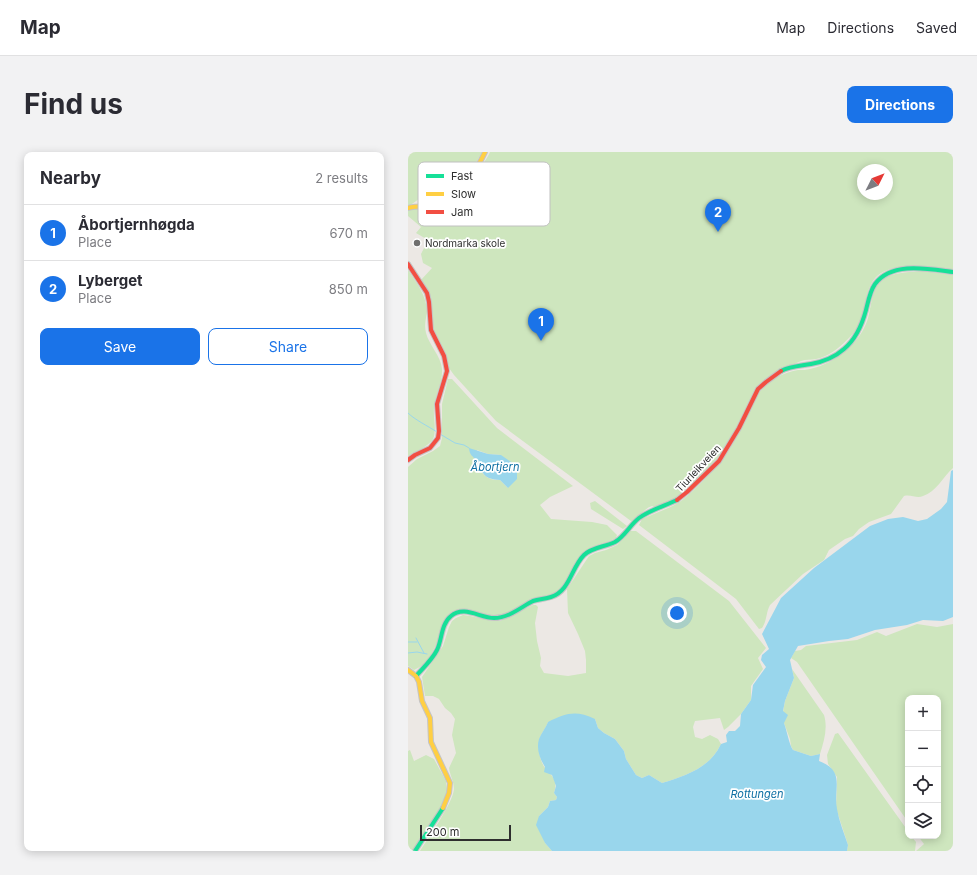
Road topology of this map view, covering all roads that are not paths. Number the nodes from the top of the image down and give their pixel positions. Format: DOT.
graph roads {
  1 [pos="485,152"];
  2 [pos="480,162"];
  3 [pos="418,206"];
  4 [pos="408,208"];
  5 [pos="408,264"];
  6 [pos="953,272"];
  7 [pos="408,460"];
  8 [pos="408,670"];
  9 [pos="416,676"];
  10 [pos="416,851"];
  1 -- 2 [label="street"];
  3 -- 4 [label="street"];
  5 -- 7 [label="street"];
  6 -- 9 [label="street, Tiurleikveien"];
  8 -- 9 [label="street"];
  9 -- 10 [label="street"];
}
